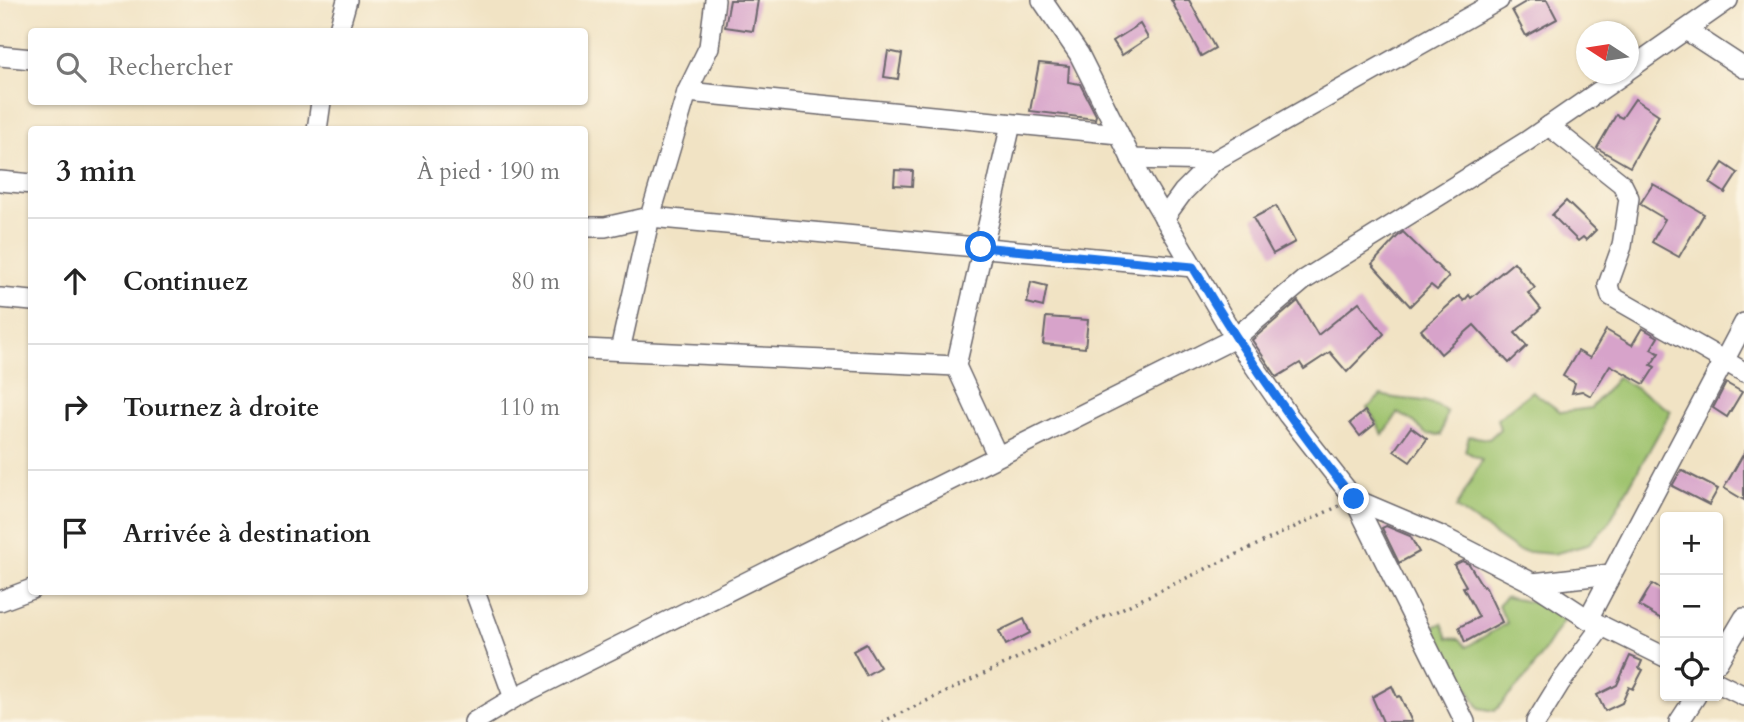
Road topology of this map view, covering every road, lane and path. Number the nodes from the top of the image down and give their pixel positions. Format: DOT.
graph roads {
  1 [pos="347,0"];
  2 [pos="715,0"];
  3 [pos="1042,0"];
  4 [pos="1499,0"];
  5 [pos="1728,0"];
  6 [pos="339,28"];
  7 [pos="1686,30"];
  8 [pos="0,56"];
  9 [pos="28,59"];
  10 [pos="1639,63"];
  11 [pos="1744,68"];
  12 [pos="1610,84"];
  13 [pos="687,92"];
  14 [pos="321,105"];
  15 [pos="1011,124"];
  16 [pos="318,126"];
  17 [pos="1549,126"];
  18 [pos="1119,134"];
  19 [pos="1131,159"];
  20 [pos="1214,161"];
  21 [pos="0,181"];
  22 [pos="28,184"];
  23 [pos="650,217"];
  24 [pos="1164,218"];
  25 [pos="588,227"];
  26 [pos="981,247"];
  27 [pos="1193,267"];
  28 [pos="0,298"];
  29 [pos="28,301"];
  30 [pos="1744,323"];
  31 [pos="1235,338"];
  32 [pos="588,349"];
  33 [pos="620,350"];
  34 [pos="1724,360"];
  35 [pos="956,366"];
  36 [pos="1744,372"];
  37 [pos="997,455"];
  38 [pos="1354,499"];
  39 [pos="1611,574"];
  40 [pos="1533,583"];
  41 [pos="28,590"];
  42 [pos="476,595"];
  43 [pos="0,601"];
  44 [pos="1744,618"];
  45 [pos="1595,622"];
  46 [pos="1660,654"];
  47 [pos="1723,654"];
  48 [pos="1723,686"];
  49 [pos="1744,696"];
  50 [pos="514,698"];
  51 [pos="1693,701"];
  52 [pos="474,722"];
  53 [pos="882,722"];
  54 [pos="1465,722"];
  55 [pos="1535,722"];
  56 [pos="1679,722"];
  1 -- 6 [label="street"];
  2 -- 13 [label="street"];
  3 -- 18 [label="street"];
  4 -- 20 [label="street"];
  5 -- 7 [label="street"];
  7 -- 10 [label="street"];
  7 -- 11 [label="street"];
  8 -- 9 [label="street"];
  12 -- 17 [label="street"];
  13 -- 15 [label="street"];
  13 -- 23 [label="street"];
  14 -- 16 [label="street"];
  15 -- 18 [label="street"];
  15 -- 26 [label="street"];
  17 -- 31 [label="street"];
  17 -- 34 [label="street"];
  18 -- 19 [label="street"];
  19 -- 20 [label="street"];
  19 -- 24 [label="street"];
  20 -- 24 [label="street"];
  21 -- 22 [label="street"];
  23 -- 25 [label="street"];
  23 -- 26 [label="street"];
  23 -- 33 [label="street"];
  24 -- 27 [label="street"];
  26 -- 27 [label="street"];
  26 -- 35 [label="street"];
  27 -- 31 [label="street"];
  28 -- 29 [label="street"];
  30 -- 34 [label="street"];
  31 -- 37 [label="street"];
  31 -- 38 [label="street"];
  32 -- 33 [label="street"];
  33 -- 35 [label="street"];
  34 -- 36 [label="street"];
  34 -- 39 [label="street"];
  35 -- 37 [label="street"];
  37 -- 50 [label="street"];
  38 -- 40 [label="street"];
  38 -- 53 [label="path"];
  38 -- 54 [label="street"];
  39 -- 40 [label="street"];
  39 -- 45 [label="street"];
  40 -- 45 [label="street"];
  41 -- 43 [label="street"];
  42 -- 50 [label="street"];
  44 -- 47 [label="street"];
  45 -- 46 [label="street"];
  45 -- 55 [label="street"];
  48 -- 49 [label="street"];
  50 -- 52 [label="street"];
  51 -- 56 [label="street"];
}
